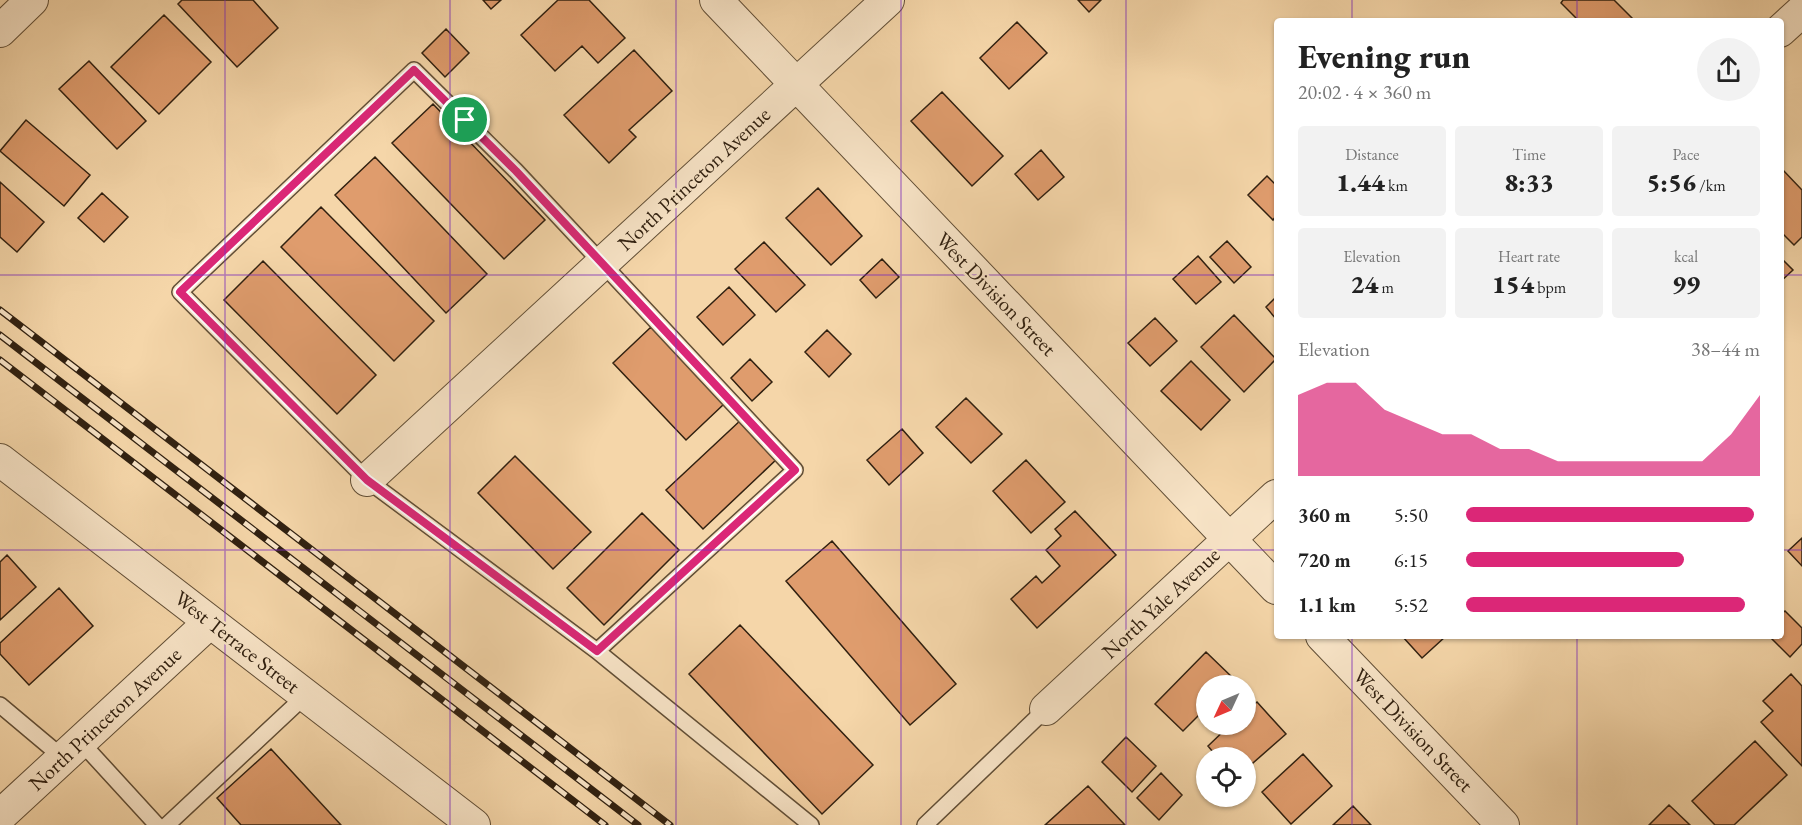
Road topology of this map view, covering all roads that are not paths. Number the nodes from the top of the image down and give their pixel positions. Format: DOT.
graph roads {
  1 [pos="32,0"];
  2 [pos="716,0"];
  3 [pos="888,0"];
  4 [pos="1802,11"];
  5 [pos="1784,27"];
  6 [pos="0,31"];
  7 [pos="796,84"];
  8 [pos="603,262"];
  9 [pos="0,460"];
  10 [pos="367,480"];
  11 [pos="1274,498"];
  12 [pos="1230,539"];
  13 [pos="1274,586"];
  14 [pos="210,622"];
  15 [pos="1325,639"];
  16 [pos="597,651"];
  17 [pos="306,695"];
  18 [pos="0,705"];
  19 [pos="1046,709"];
  20 [pos="71,749"];
  21 [pos="0,816"];
  22 [pos="157,825"];
  23 [pos="167,825"];
  24 [pos="474,825"];
  25 [pos="811,825"];
  26 [pos="926,825"];
  27 [pos="1503,825"];
  1 -- 6 [label="street"];
  2 -- 7 [label="street, West Division Street"];
  3 -- 7 [label="street, North Princeton Avenue"];
  4 -- 5 [label="street"];
  7 -- 8 [label="street, North Princeton Avenue"];
  7 -- 12 [label="street, West Division Street"];
  8 -- 10 [label="street, North Princeton Avenue"];
  8 -- 10 [label="lane"];
  8 -- 16 [label="lane"];
  9 -- 14 [label="street, West Terrace Street"];
  10 -- 16 [label="lane"];
  11 -- 12 [label="street, North Yale Avenue"];
  12 -- 13 [label="street, West Division Street"];
  12 -- 19 [label="street, North Yale Avenue"];
  14 -- 17 [label="street, West Terrace Street"];
  14 -- 20 [label="street, North Princeton Avenue"];
  15 -- 27 [label="street, West Division Street"];
  16 -- 25 [label="lane"];
  17 -- 23 [label="lane"];
  17 -- 24 [label="street, West Terrace Street"];
  18 -- 20 [label="lane"];
  19 -- 26 [label="lane"];
  20 -- 21 [label="street, North Princeton Avenue"];
  20 -- 22 [label="lane"];
}
